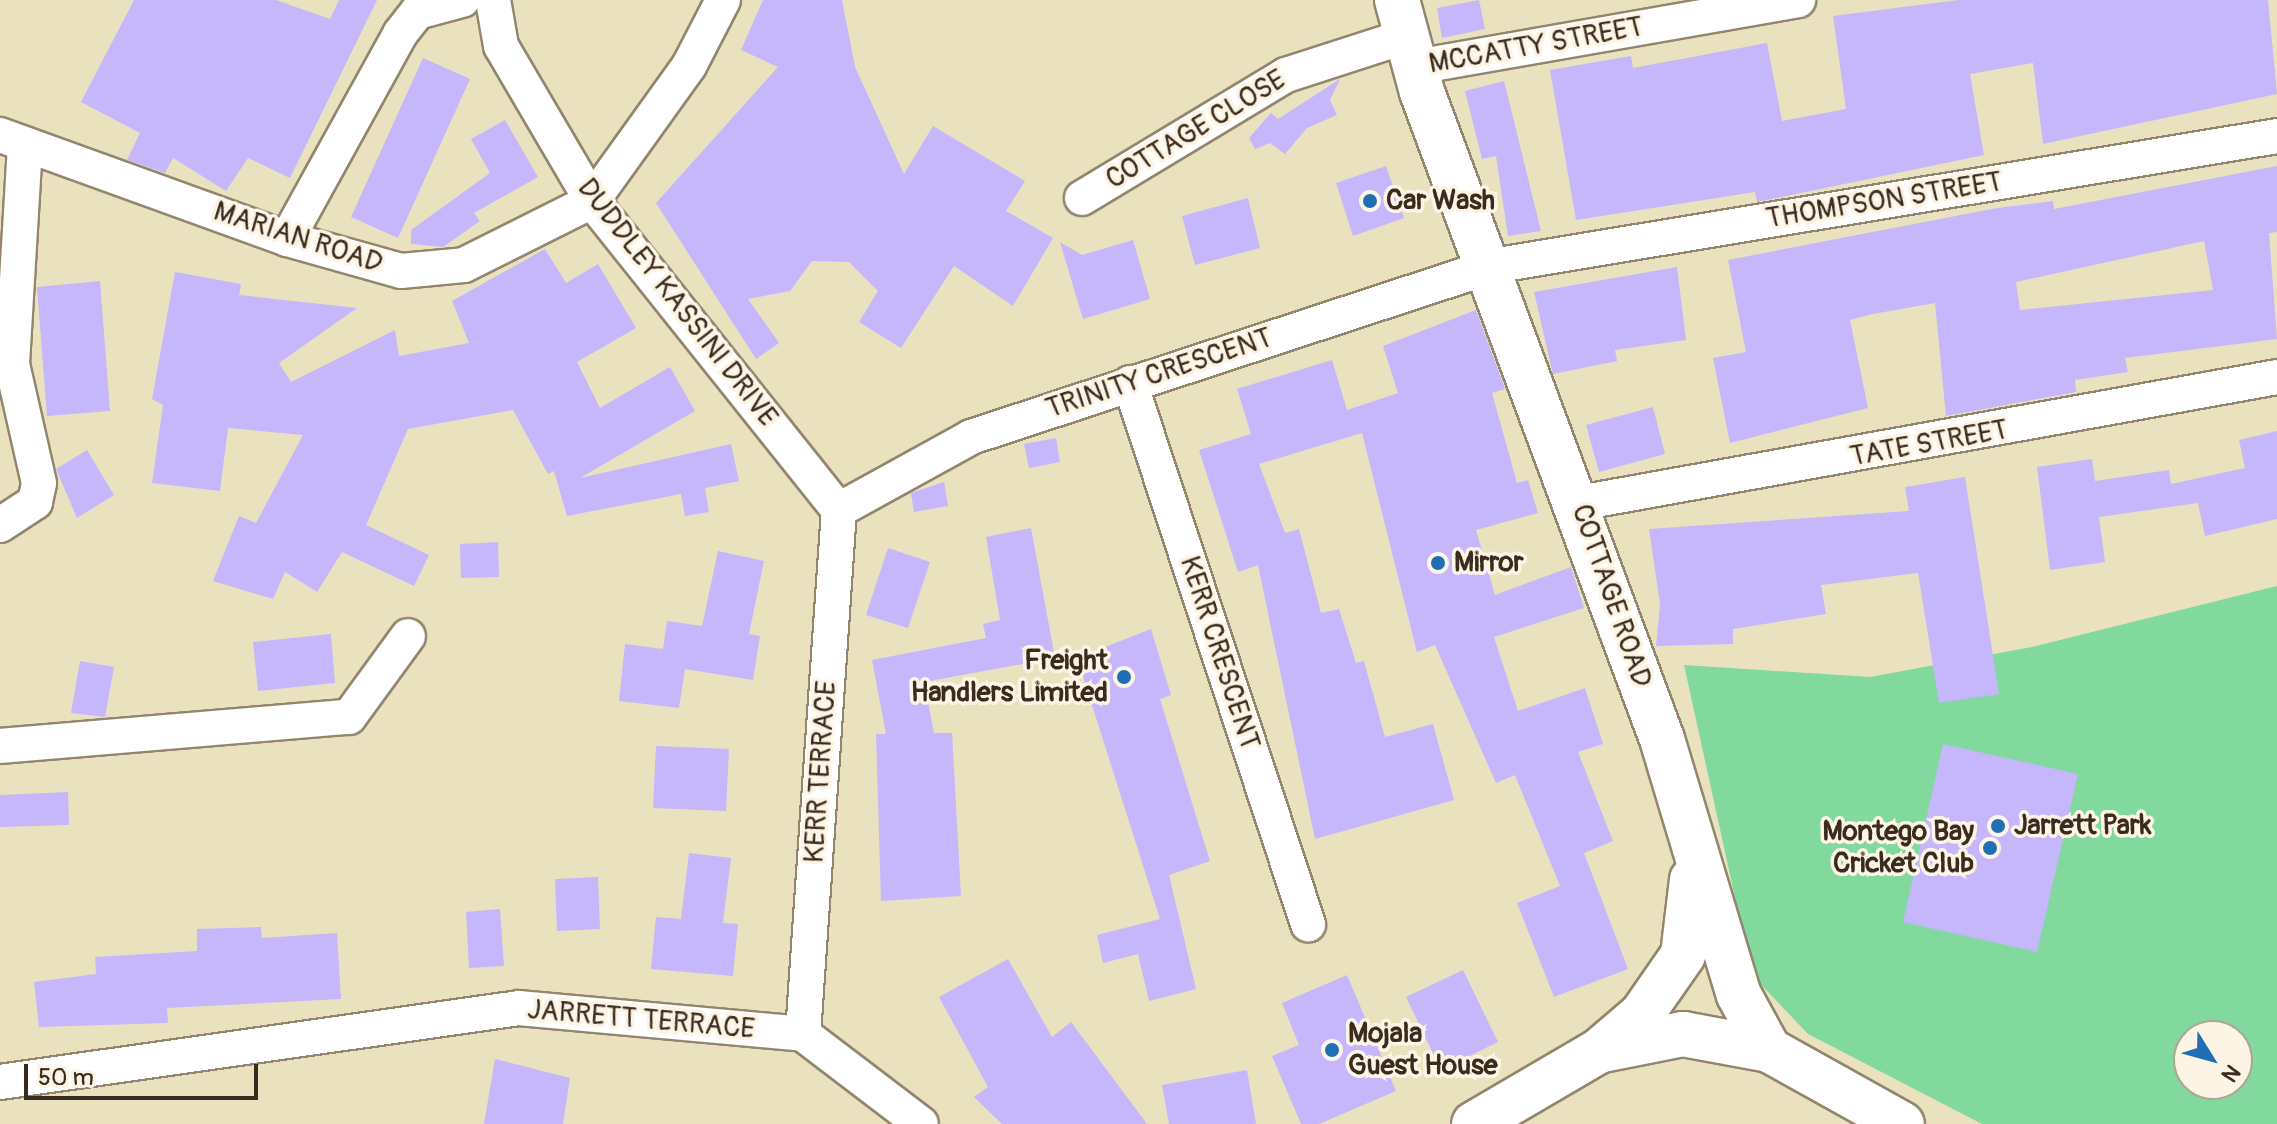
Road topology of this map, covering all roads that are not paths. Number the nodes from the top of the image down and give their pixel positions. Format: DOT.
graph roads {
  1 [pos="462,0"];
  2 [pos="493,0"];
  3 [pos="723,0"];
  4 [pos="1798,0"];
  5 [pos="1405,35"];
  6 [pos="2277,136"];
  7 [pos="12,139"];
  8 [pos="1082,198"];
  9 [pos="592,201"];
  10 [pos="287,239"];
  11 [pos="1492,266"];
  12 [pos="2277,377"];
  13 [pos="1130,383"];
  14 [pos="1579,503"];
  15 [pos="839,510"];
  16 [pos="0,525"];
  17 [pos="408,636"];
  18 [pos="0,746"];
  19 [pos="1693,850"];
  20 [pos="1308,924"];
  21 [pos="803,1034"];
  22 [pos="1769,1050"];
  23 [pos="1599,1051"];
  24 [pos="0,1082"];
  25 [pos="921,1124"];
  26 [pos="1474,1124"];
  27 [pos="1902,1124"];
  1 -- 10 [label="street"];
  2 -- 9 [label="street, DUDDLEY KASSINI DRIVE"];
  3 -- 9 [label="street, MARIAN ROAD"];
  4 -- 5 [label="street, MCCATTY STREET"];
  5 -- 8 [label="street, COTTAGE CLOSE"];
  5 -- 11 [label="main road, COTTAGE ROAD"];
  6 -- 11 [label="street, THOMPSON STREET"];
  7 -- 10 [label="street, MARIAN ROAD"];
  7 -- 16 [label="street"];
  9 -- 10 [label="street, MARIAN ROAD"];
  9 -- 15 [label="street, DUDDLEY KASSINI DRIVE"];
  11 -- 13 [label="street, TRINITY CRESCENT"];
  11 -- 14 [label="main road, COTTAGE ROAD"];
  12 -- 14 [label="street, TATE STREET"];
  13 -- 15 [label="street, TRINITY CRESCENT"];
  13 -- 20 [label="street, KERR CRESCENT"];
  14 -- 19 [label="main road, COTTAGE ROAD"];
  15 -- 21 [label="street, KERR TERRACE"];
  17 -- 18 [label="street"];
  19 -- 22 [label="main road, COTTAGE ROAD"];
  19 -- 23 [label="main road"];
  21 -- 24 [label="street, JARRETT TERRACE"];
  21 -- 25 [label="street"];
  22 -- 23 [label="main road"];
  22 -- 27 [label="main road"];
  23 -- 26 [label="main road"];
}
